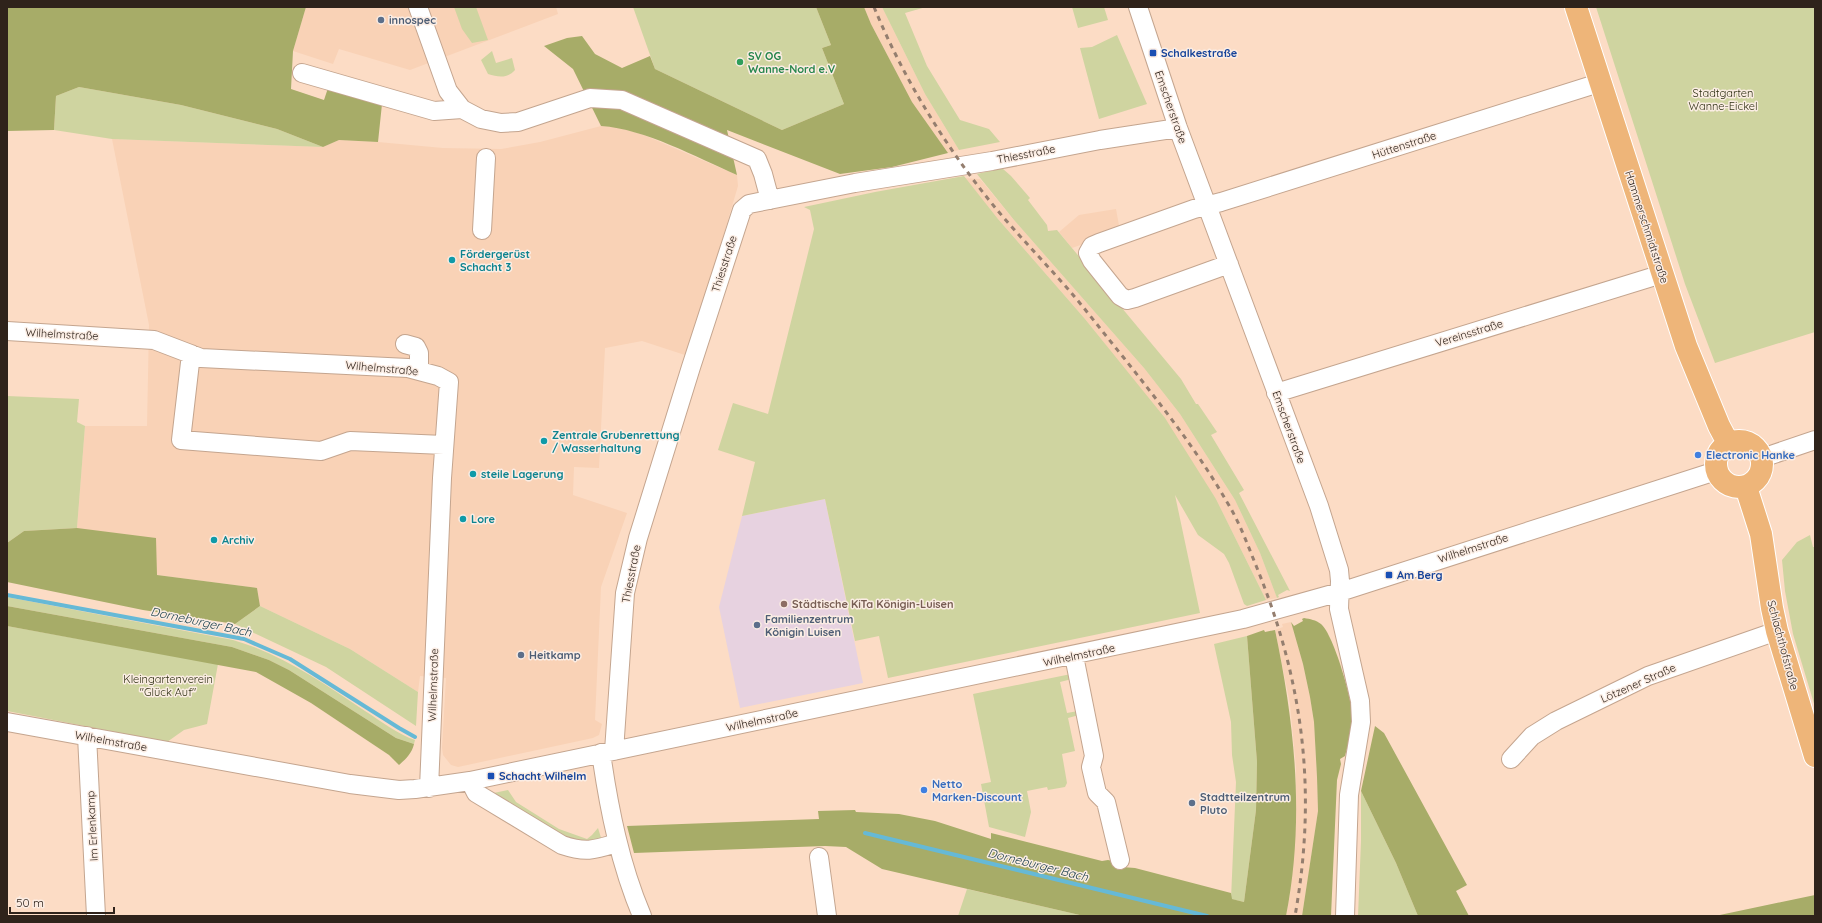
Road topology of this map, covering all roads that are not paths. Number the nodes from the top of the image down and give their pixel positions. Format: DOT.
graph roads {
  1 [pos="418,7"];
  2 [pos="1138,7"];
  3 [pos="1576,7"];
  4 [pos="302,73"];
  5 [pos="1599,82"];
  6 [pos="462,108"];
  7 [pos="1178,128"];
  8 [pos="486,158"];
  9 [pos="770,200"];
  10 [pos="1208,206"];
  11 [pos="482,230"];
  12 [pos="1229,264"];
  13 [pos="1662,274"];
  14 [pos="7,331"];
  15 [pos="405,344"];
  16 [pos="191,354"];
  17 [pos="420,370"];
  18 [pos="1276,393"];
  19 [pos="1815,440"];
  20 [pos="1728,443"];
  21 [pos="444,445"];
  22 [pos="1762,458"];
  23 [pos="1716,471"];
  24 [pos="1746,487"];
  25 [pos="1340,592"];
  26 [pos="1777,631"];
  27 [pos="1074,656"];
  28 [pos="7,722"];
  29 [pos="87,736"];
  30 [pos="607,752"];
  31 [pos="1815,756"];
  32 [pos="1511,759"];
  33 [pos="470,781"];
  34 [pos="429,788"];
  35 [pos="617,843"];
  36 [pos="819,857"];
  37 [pos="1120,860"];
  38 [pos="96,916"];
  39 [pos="642,916"];
  40 [pos="827,916"];
  41 [pos="1345,916"];
  1 -- 6 [label="street"];
  2 -- 7 [label="street, Emscherstraße"];
  3 -- 5 [label="main road, Hammerschmidtstraße"];
  4 -- 6 [label="street"];
  5 -- 10 [label="street, Hüttenstraße"];
  5 -- 13 [label="main road, Hammerschmidtstraße"];
  6 -- 9 [label="street"];
  7 -- 9 [label="street, Thiesstraße"];
  7 -- 10 [label="street, Emscherstraße"];
  8 -- 11 [label="street"];
  9 -- 30 [label="street, Thiesstraße"];
  10 -- 12 [label="street, Emscherstraße"];
  10 -- 12 [label="street"];
  12 -- 18 [label="street, Emscherstraße"];
  13 -- 18 [label="street, Vereinsstraße"];
  13 -- 20 [label="main road, Hammerschmidtstraße"];
  14 -- 16 [label="street, Wilhelmstraße"];
  15 -- 17 [label="street"];
  16 -- 17 [label="street, Wilhelmstraße"];
  16 -- 21 [label="street"];
  17 -- 21 [label="street, Wilhelmstraße"];
  18 -- 25 [label="street, Emscherstraße"];
  19 -- 22 [label="street"];
  20 -- 22 [label="main road"];
  20 -- 23 [label="main road"];
  21 -- 34 [label="street, Wilhelmstraße"];
  22 -- 24 [label="main road"];
  23 -- 24 [label="main road"];
  23 -- 25 [label="street, Wilhelmstraße"];
  24 -- 26 [label="main road, Schlachthofstraße"];
  25 -- 27 [label="street, Wilhelmstraße"];
  25 -- 41 [label="street"];
  26 -- 31 [label="main road, Schlachthofstraße"];
  26 -- 32 [label="street, Lötzener Straße"];
  27 -- 30 [label="street, Wilhelmstraße"];
  27 -- 37 [label="street"];
  28 -- 29 [label="street, Wilhelmstraße"];
  29 -- 34 [label="street, Wilhelmstraße"];
  29 -- 38 [label="street, Im Erlenkamp"];
  30 -- 33 [label="street, Wilhelmstraße"];
  30 -- 35 [label="street, Thiesstraße"];
  33 -- 34 [label="street, Wilhelmstraße"];
  33 -- 35 [label="street"];
  35 -- 39 [label="street, Thiesstraße"];
  36 -- 40 [label="street"];
}
